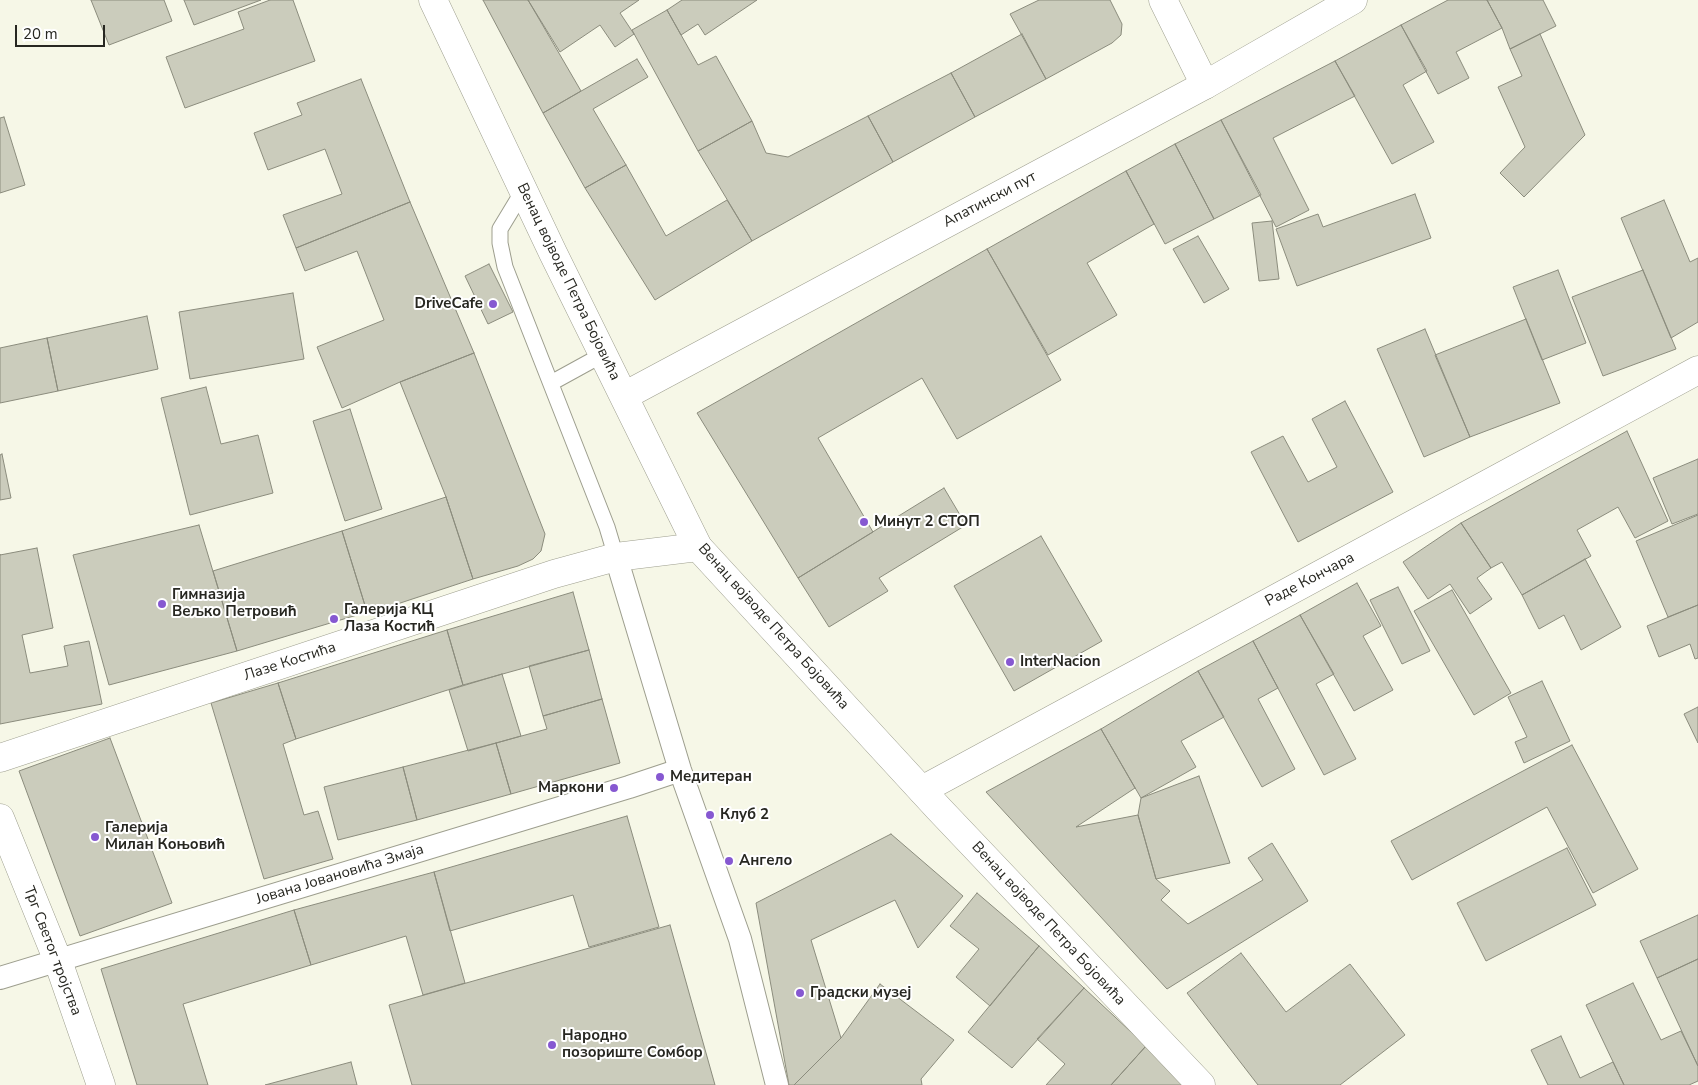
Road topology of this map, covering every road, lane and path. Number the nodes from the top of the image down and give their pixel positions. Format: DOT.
graph roads {
  1 [pos="433,0"];
  2 [pos="1163,0"];
  3 [pos="1353,0"];
  4 [pos="1205,85"];
  5 [pos="523,191"];
  6 [pos="602,355"];
  7 [pos="1698,370"];
  8 [pos="551,383"];
  9 [pos="624,396"];
  10 [pos="698,547"];
  11 [pos="616,557"];
  12 [pos="0,758"];
  13 [pos="680,770"];
  14 [pos="922,790"];
  15 [pos="0,818"];
  16 [pos="58,961"];
  17 [pos="0,978"];
  18 [pos="101,1085"];
  19 [pos="777,1085"];
  20 [pos="1201,1085"];
  1 -- 5 [label="main road, Венац војводе Петра Бојовића"];
  2 -- 4 [label="main road"];
  3 -- 4 [label="main road, Апатински пут"];
  4 -- 9 [label="main road, Апатински пут"];
  5 -- 6 [label="main road, Венац војводе Петра Бојовића"];
  5 -- 8 [label="lane"];
  6 -- 8 [label="lane"];
  6 -- 9 [label="main road, Венац војводе Петра Бојовића"];
  7 -- 14 [label="main road, Раде Кончара"];
  8 -- 11 [label="lane"];
  9 -- 10 [label="main road, Венац војводе Петра Бојовића"];
  10 -- 11 [label="main road, Лазе Костића"];
  10 -- 14 [label="main road, Венац војводе Петра Бојовића"];
  11 -- 12 [label="main road, Лазе Костића"];
  11 -- 13 [label="street"];
  13 -- 16 [label="street, Јована Јовановића Змаја"];
  13 -- 19 [label="street"];
  14 -- 20 [label="main road, Венац војводе Петра Бојовића"];
  15 -- 16 [label="main road, Трг Светог тројства"];
  16 -- 17 [label="street, Јована Јовановића Змаја"];
  16 -- 18 [label="main road, Трг Светог тројства"];
}
